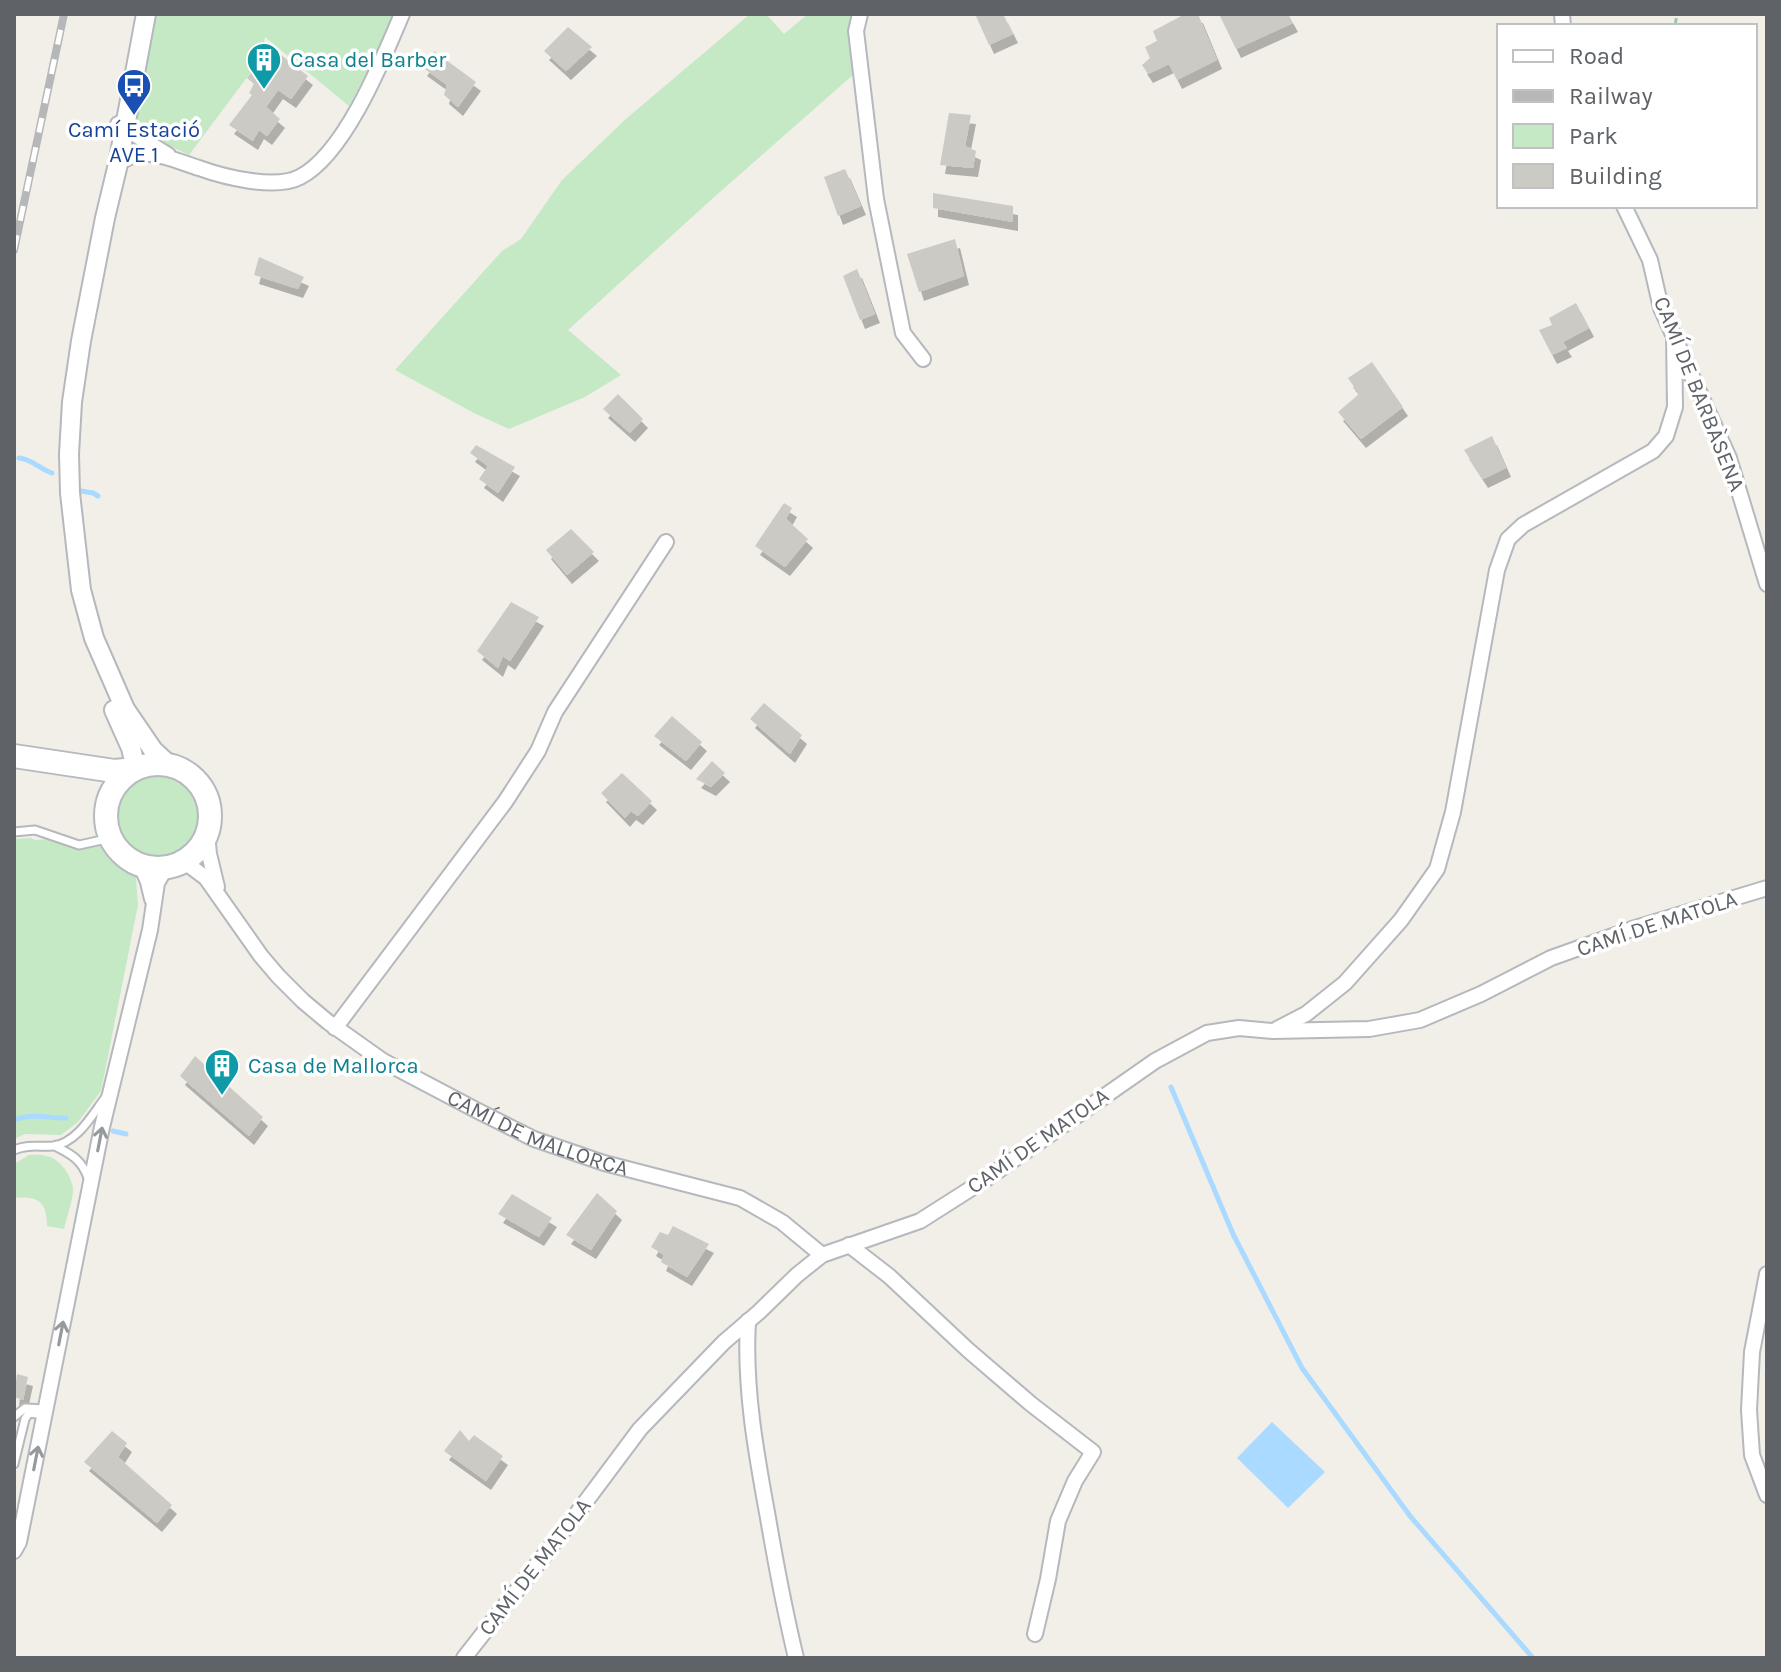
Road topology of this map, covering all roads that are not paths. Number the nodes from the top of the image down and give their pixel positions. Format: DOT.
graph roads {
  1 [pos="139,14"];
  2 [pos="146,14"];
  3 [pos="402,14"];
  4 [pos="860,14"];
  5 [pos="121,126"];
  6 [pos="172,158"];
  7 [pos="118,164"];
  8 [pos="1625,208"];
  9 [pos="1674,335"];
  10 [pos="923,359"];
  11 [pos="666,542"];
  12 [pos="1767,584"];
  13 [pos="14,756"];
  14 [pos="59,764"];
  15 [pos="169,765"];
  16 [pos="136,769"];
  17 [pos="109,798"];
  18 [pos="14,832"];
  19 [pos="207,834"];
  20 [pos="111,838"];
  21 [pos="141,865"];
  22 [pos="172,865"];
  23 [pos="1767,888"];
  24 [pos="219,895"];
  25 [pos="154,909"];
  26 [pos="335,1028"];
  27 [pos="1273,1031"];
  28 [pos="111,1089"];
  29 [pos="55,1146"];
  30 [pos="14,1150"];
  31 [pos="90,1188"];
  32 [pos="849,1245"];
  33 [pos="822,1255"];
  34 [pos="1767,1274"];
  35 [pos="748,1321"];
  36 [pos="45,1412"];
  37 [pos="14,1417"];
  38 [pos="14,1464"];
  39 [pos="1767,1495"];
  40 [pos="27,1501"];
  41 [pos="14,1518"];
  42 [pos="16,1550"];
  43 [pos="1035,1634"];
  44 [pos="464,1658"];
  45 [pos="796,1658"];
  1 -- 5 [label="street"];
  2 -- 5 [label="street"];
  3 -- 6 [label="street"];
  4 -- 10 [label="street"];
  5 -- 6 [label="street"];
  5 -- 7 [label="street"];
  5 -- 16 [label="street"];
  6 -- 7 [label="street"];
  7 -- 15 [label="street"];
  8 -- 9 [label="street, CAMÍ DE BARBÀSENA"];
  9 -- 12 [label="street, CAMÍ DE BARBÀSENA"];
  9 -- 27 [label="street"];
  11 -- 26 [label="street"];
  13 -- 14 [label="main road"];
  14 -- 16 [label="main road"];
  14 -- 17 [label="main road"];
  15 -- 16 [label="main road"];
  15 -- 19 [label="main road"];
  16 -- 17 [label="main road"];
  17 -- 20 [label="main road"];
  18 -- 20 [label="lane"];
  19 -- 22 [label="main road"];
  19 -- 24 [label="street, CAMÍ DE MALLORCA"];
  20 -- 21 [label="main road"];
  21 -- 22 [label="main road"];
  21 -- 25 [label="street"];
  22 -- 24 [label="street, CAMÍ DE MALLORCA"];
  22 -- 25 [label="street"];
  23 -- 27 [label="street, CAMÍ DE MATOLA"];
  24 -- 26 [label="street, CAMÍ DE MALLORCA"];
  25 -- 28 [label="street"];
  26 -- 33 [label="street, CAMÍ DE MALLORCA"];
  27 -- 32 [label="street, CAMÍ DE MATOLA"];
  28 -- 29 [label="lane"];
  31 -- 28 [label="street, one-way"];
  29 -- 30 [label="lane"];
  29 -- 31 [label="lane"];
  36 -- 31 [label="street, one-way"];
  32 -- 33 [label="street, CAMÍ DE MATOLA"];
  32 -- 43 [label="street"];
  33 -- 35 [label="street, CAMÍ DE MATOLA"];
  34 -- 39 [label="street"];
  35 -- 44 [label="street, CAMÍ DE MATOLA"];
  35 -- 45 [label="street"];
  36 -- 37 [label="lane"];
  36 -- 38 [label="lane"];
  40 -- 36 [label="street, one-way"];
  40 -- 41 [label="lane"];
  40 -- 42 [label="street"];
}
